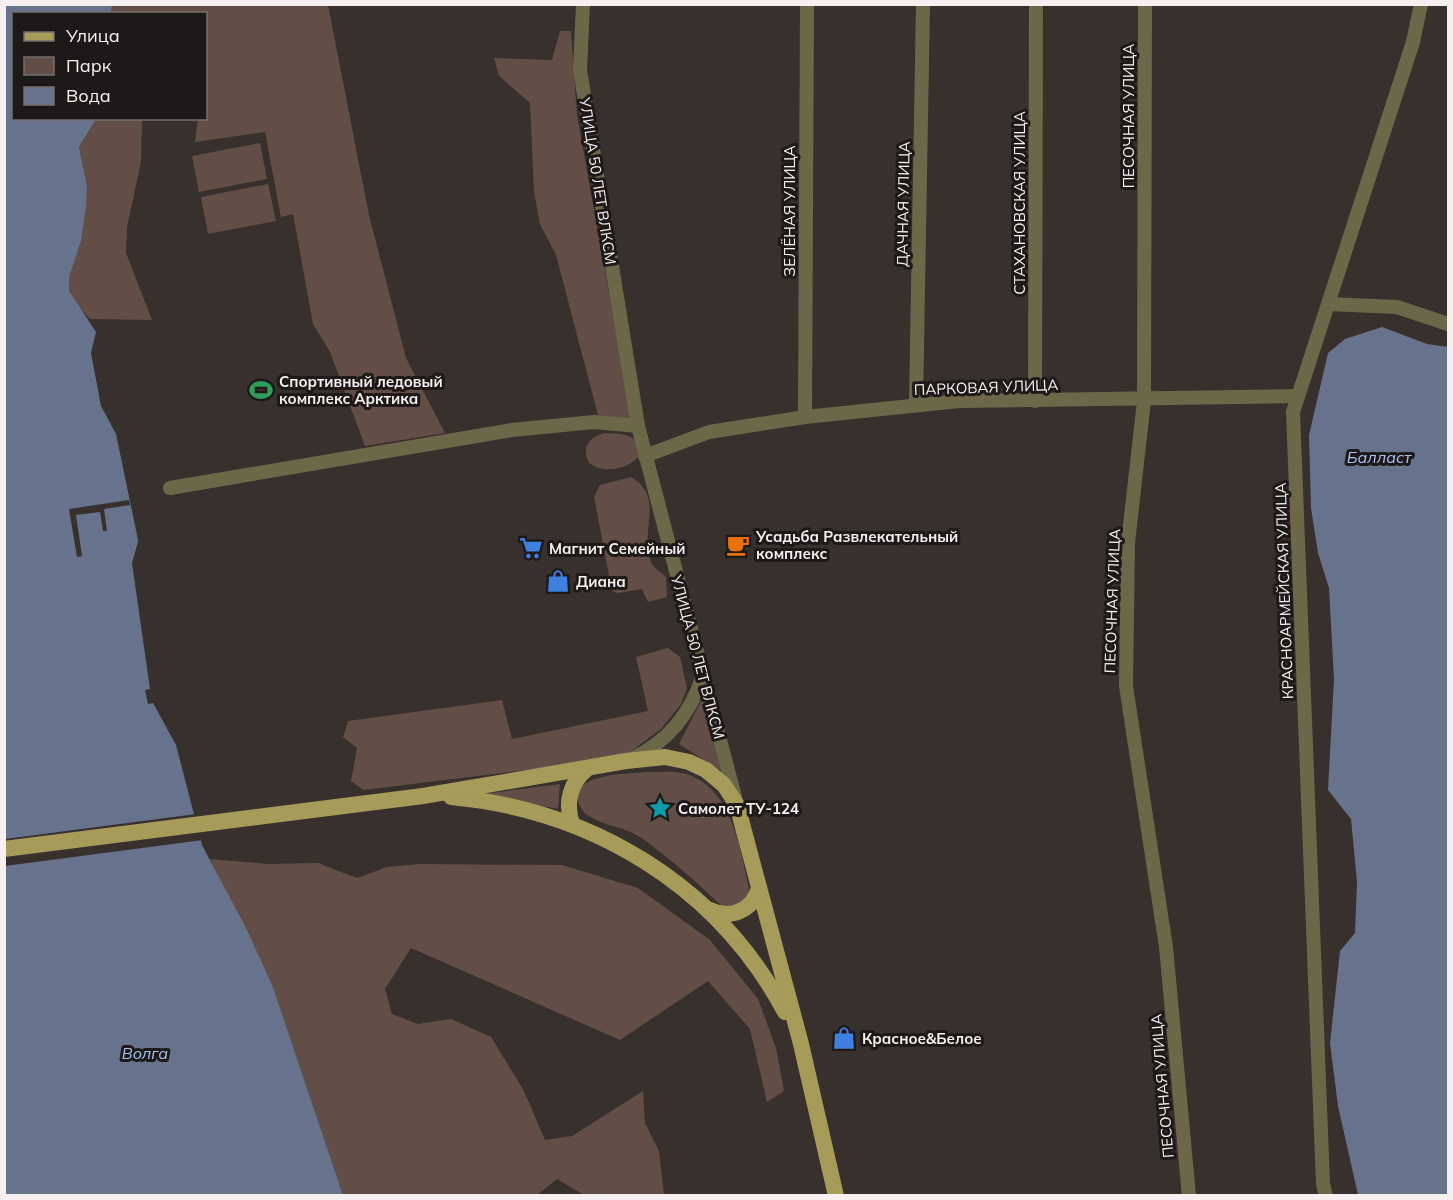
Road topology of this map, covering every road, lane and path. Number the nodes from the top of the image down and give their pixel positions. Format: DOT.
graph roads {
  1 [pos="583,4"];
  2 [pos="807,4"];
  3 [pos="924,4"];
  4 [pos="1036,4"];
  5 [pos="1145,4"];
  6 [pos="1421,4"];
  7 [pos="1328,304"];
  8 [pos="1449,324"];
  9 [pos="1298,396"];
  10 [pos="1035,401"];
  11 [pos="1144,401"];
  12 [pos="916,404"];
  13 [pos="805,417"];
  14 [pos="638,426"];
  15 [pos="645,456"];
  16 [pos="170,488"];
  17 [pos="703,675"];
  18 [pos="626,761"];
  19 [pos="588,768"];
  20 [pos="423,796"];
  21 [pos="737,805"];
  22 [pos="572,824"];
  23 [pos="4,849"];
  24 [pos="759,888"];
  25 [pos="710,910"];
  26 [pos="801,1044"];
  27 [pos="836,1196"];
  28 [pos="1189,1196"];
  29 [pos="1326,1196"];
  1 -- 14 [label="street, УЛИЦА 50 ЛЕТ ВЛКСМ"];
  2 -- 13 [label="street, ЗЕЛЁНАЯ УЛИЦА"];
  3 -- 12 [label="street, ДАЧНАЯ УЛИЦА"];
  4 -- 10 [label="street, СТАХАНОВСКАЯ УЛИЦА"];
  5 -- 11 [label="street, ПЕСОЧНАЯ УЛИЦА"];
  6 -- 7 [label="street, КРАСНОАРМЕЙСКАЯ УЛИЦА"];
  7 -- 8 [label="street"];
  7 -- 9 [label="street, КРАСНОАРМЕЙСКАЯ УЛИЦА"];
  9 -- 11 [label="street, ПАРКОВАЯ УЛИЦА"];
  9 -- 29 [label="street, КРАСНОАРМЕЙСКАЯ УЛИЦА"];
  10 -- 11 [label="street, ПАРКОВАЯ УЛИЦА"];
  10 -- 12 [label="street, ПАРКОВАЯ УЛИЦА"];
  11 -- 28 [label="street, ПЕСОЧНАЯ УЛИЦА"];
  12 -- 13 [label="street, ПАРКОВАЯ УЛИЦА"];
  13 -- 15 [label="street, ПАРКОВАЯ УЛИЦА"];
  14 -- 15 [label="street, УЛИЦА 50 ЛЕТ ВЛКСМ"];
  14 -- 16 [label="street"];
  15 -- 17 [label="street, УЛИЦА 50 ЛЕТ ВЛКСМ"];
  17 -- 18 [label="street"];
  17 -- 21 [label="street, УЛИЦА 50 ЛЕТ ВЛКСМ"];
  18 -- 19 [label="main road"];
  18 -- 21 [label="main road"];
  19 -- 20 [label="main road"];
  19 -- 22 [label="main road"];
  20 -- 22 [label="main road"];
  20 -- 23 [label="main road"];
  21 -- 24 [label="main road, УЛИЦА 50 ЛЕТ ВЛКСМ"];
  22 -- 25 [label="main road"];
  24 -- 25 [label="main road"];
  24 -- 26 [label="main road, УЛИЦА 50 ЛЕТ ВЛКСМ"];
  25 -- 26 [label="main road"];
  26 -- 27 [label="main road, УЛИЦА 50 ЛЕТ ВЛКСМ"];
}
